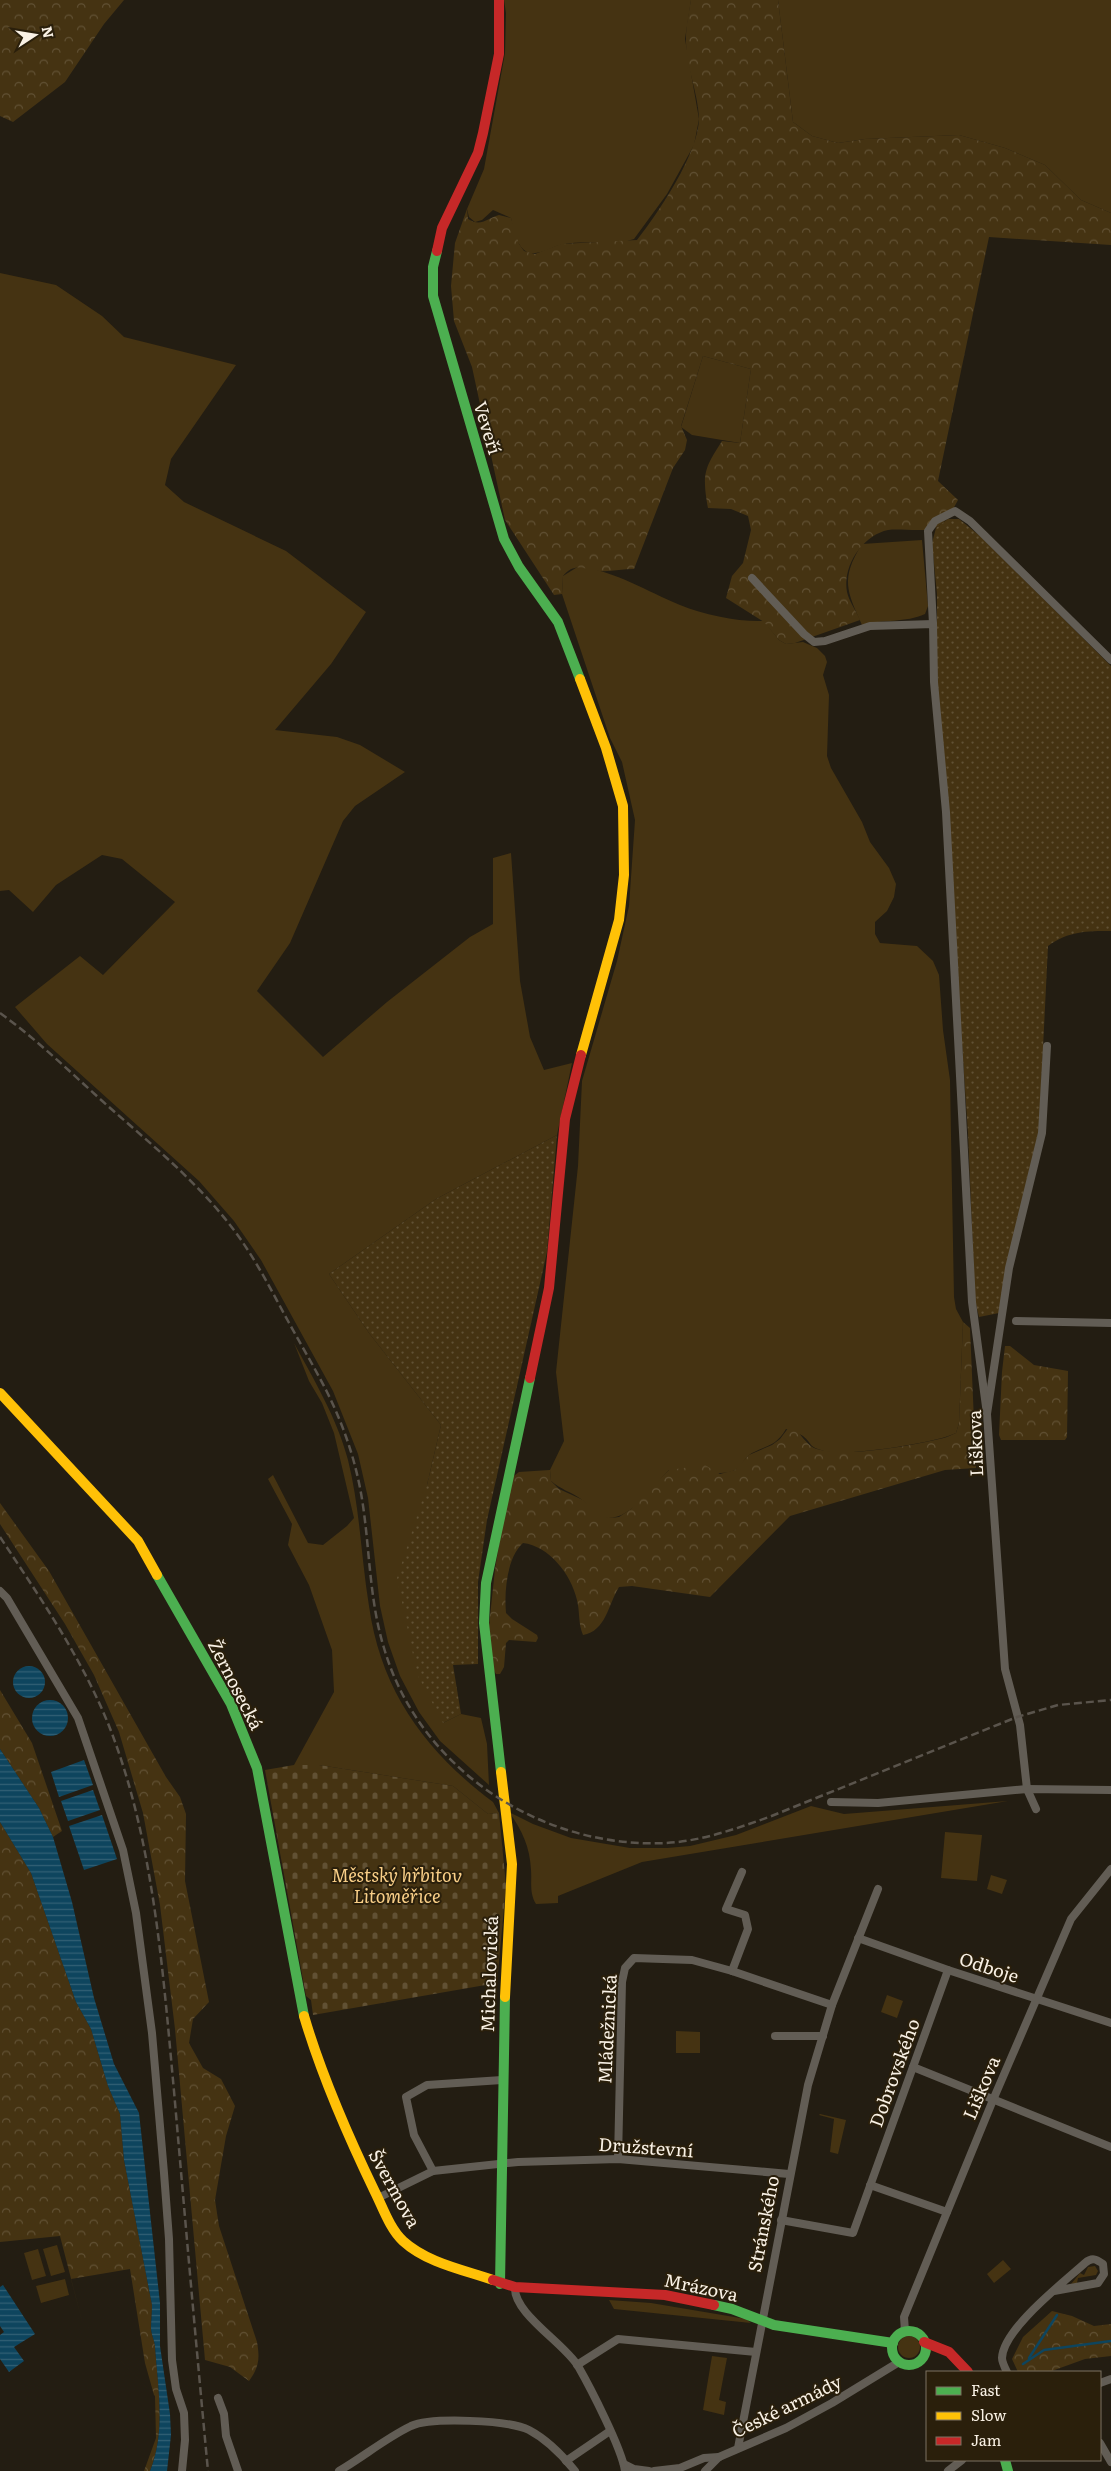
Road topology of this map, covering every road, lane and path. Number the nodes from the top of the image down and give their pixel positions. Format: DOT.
graph roads {
  1 [pos="499,0"];
  2 [pos="752,578"];
  3 [pos="933,624"];
  4 [pos="1111,660"];
  5 [pos="1047,1046"];
  6 [pos="1016,1321"];
  7 [pos="1111,1323"];
  8 [pos="0,1393"];
  9 [pos="987,1414"];
  10 [pos="0,1590"];
  11 [pos="488,1668"];
  12 [pos="1027,1789"];
  13 [pos="1111,1790"];
  14 [pos="831,1802"];
  15 [pos="1036,1809"];
  16 [pos="1111,1869"];
  17 [pos="742,1872"];
  18 [pos="878,1888"];
  19 [pos="858,1938"];
  20 [pos="948,1970"];
  21 [pos="732,1971"];
  22 [pos="1036,2000"];
  23 [pos="832,2005"];
  24 [pos="1111,2023"];
  25 [pos="775,2036"];
  26 [pos="823,2036"];
  27 [pos="315,2054"];
  28 [pos="913,2066"];
  29 [pos="502,2080"];
  30 [pos="993,2100"];
  31 [pos="1111,2147"];
  32 [pos="618,2159"];
  33 [pos="502,2163"];
  34 [pos="433,2171"];
  35 [pos="789,2174"];
  36 [pos="870,2185"];
  37 [pos="378,2198"];
  38 [pos="947,2212"];
  39 [pos="781,2220"];
  40 [pos="500,2284"];
  41 [pos="515,2287"];
  42 [pos="1054,2291"];
  43 [pos="761,2321"];
  44 [pos="905,2331"];
  45 [pos="924,2342"];
  46 [pos="892,2343"];
  47 [pos="756,2352"];
  48 [pos="924,2354"];
  49 [pos="955,2357"];
  50 [pos="900,2362"];
  51 [pos="577,2365"];
  52 [pos="967,2371"];
  53 [pos="1007,2371"];
  54 [pos="218,2398"];
  55 [pos="610,2431"];
  56 [pos="1101,2446"];
  57 [pos="738,2448"];
  58 [pos="719,2457"];
  59 [pos="566,2461"];
  60 [pos="961,2461"];
  61 [pos="1111,2462"];
  62 [pos="624,2467"];
  63 [pos="182,2471"];
  64 [pos="238,2471"];
  65 [pos="339,2471"];
  66 [pos="575,2471"];
  67 [pos="649,2471"];
  68 [pos="654,2471"];
  69 [pos="705,2471"];
  70 [pos="948,2471"];
  1 -- 11 [label="street, Veveří"];
  2 -- 3 [label="street"];
  3 -- 4 [label="street"];
  3 -- 9 [label="street"];
  5 -- 9 [label="street, Liškova"];
  6 -- 7 [label="street"];
  8 -- 27 [label="street, Žernosecká"];
  9 -- 12 [label="street, Liškova"];
  10 -- 63 [label="street"];
  11 -- 29 [label="street, Michalovická"];
  12 -- 13 [label="street"];
  12 -- 14 [label="street"];
  12 -- 15 [label="street, Liškova"];
  16 -- 22 [label="street, Liškova"];
  17 -- 21 [label="street"];
  18 -- 19 [label="street, Stránského"];
  19 -- 20 [label="street, Odboje"];
  19 -- 23 [label="street, Stránského"];
  20 -- 22 [label="street, Odboje"];
  20 -- 28 [label="street, Dobrovského"];
  21 -- 23 [label="street, Mládežnická"];
  21 -- 32 [label="street, Mládežnická"];
  22 -- 24 [label="street, Odboje"];
  22 -- 30 [label="street, Liškova"];
  23 -- 26 [label="street, Stránského"];
  25 -- 26 [label="street"];
  26 -- 35 [label="street, Stránského"];
  27 -- 37 [label="street, Švermova"];
  28 -- 30 [label="street"];
  28 -- 36 [label="street, Dobrovského"];
  29 -- 33 [label="street, Michalovická"];
  29 -- 34 [label="street"];
  30 -- 31 [label="street"];
  30 -- 38 [label="street, Liškova"];
  32 -- 33 [label="street, Družstevní"];
  32 -- 35 [label="street, Družstevní"];
  33 -- 34 [label="street, Družstevní"];
  33 -- 40 [label="street, Michalovická"];
  34 -- 37 [label="street, Družstevní"];
  35 -- 39 [label="street, Stránského"];
  36 -- 38 [label="street"];
  36 -- 39 [label="street, Dobrovského"];
  37 -- 40 [label="street, Švermova"];
  38 -- 44 [label="street, Liškova"];
  39 -- 43 [label="street, Stránského"];
  40 -- 41 [label="street, Mrázova"];
  41 -- 43 [label="street, Mrázova"];
  41 -- 51 [label="street"];
  42 -- 42 [label="street"];
  42 -- 53 [label="street"];
  43 -- 46 [label="street, Mrázova"];
  43 -- 47 [label="street, Stránského"];
  44 -- 45 [label="street"];
  44 -- 46 [label="street"];
  45 -- 48 [label="street"];
  45 -- 49 [label="street"];
  46 -- 50 [label="street"];
  47 -- 51 [label="street"];
  47 -- 57 [label="street, Stránského"];
  48 -- 49 [label="street"];
  48 -- 50 [label="street"];
  49 -- 52 [label="street"];
  50 -- 57 [label="street, České armády"];
  51 -- 55 [label="street"];
  54 -- 64 [label="street"];
  55 -- 59 [label="street"];
  55 -- 62 [label="street"];
  56 -- 61 [label="street"];
  57 -- 58 [label="street, České armády"];
  58 -- 68 [label="street"];
  58 -- 69 [label="street, České armády"];
  59 -- 65 [label="street"];
  59 -- 66 [label="street"];
  60 -- 70 [label="street"];
  62 -- 67 [label="street"];
}
